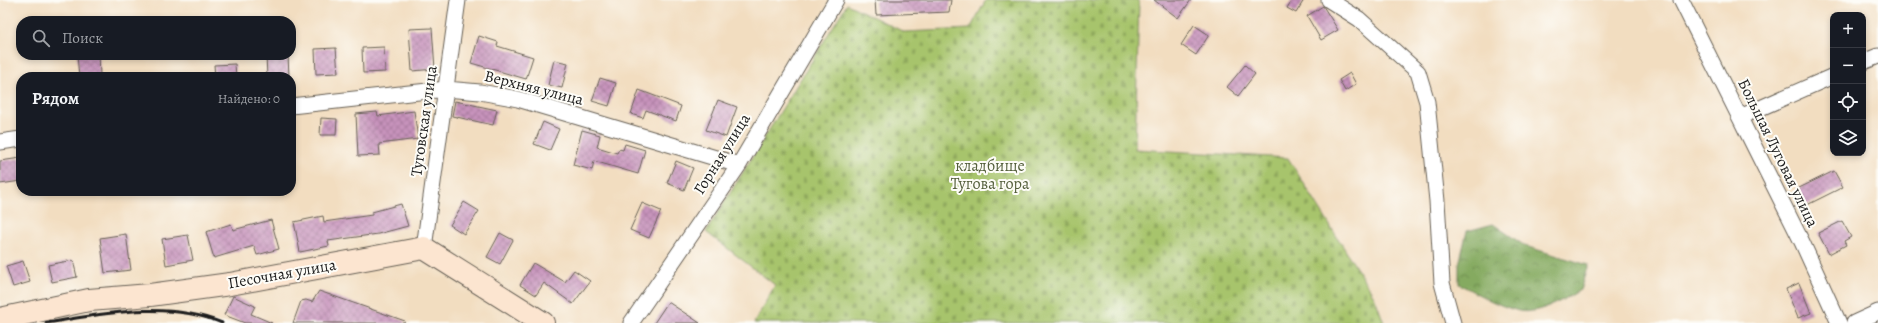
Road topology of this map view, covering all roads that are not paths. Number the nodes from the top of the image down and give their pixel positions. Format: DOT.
graph roads {
  1 [pos="458,0"];
  2 [pos="836,0"];
  3 [pos="1329,0"];
  4 [pos="1681,0"];
  5 [pos="1878,56"];
  6 [pos="1866,61"];
  7 [pos="1830,77"];
  8 [pos="446,89"];
  9 [pos="296,105"];
  10 [pos="1740,117"];
  11 [pos="16,140"];
  12 [pos="0,142"];
  13 [pos="739,165"];
  14 [pos="424,248"];
  15 [pos="1878,312"];
  16 [pos="0,319"];
  17 [pos="543,323"];
  18 [pos="631,323"];
  19 [pos="1453,323"];
  20 [pos="1839,323"];
  21 [pos="1854,323"];
  1 -- 8 [label="street, Туговская улица"];
  2 -- 13 [label="street, Горная улица"];
  3 -- 19 [label="street"];
  4 -- 10 [label="street, Большая Луговая улица"];
  5 -- 6 [label="street"];
  7 -- 10 [label="street"];
  8 -- 9 [label="street, Верхняя улица"];
  8 -- 13 [label="street, Верхняя улица"];
  8 -- 14 [label="street, Туговская улица"];
  10 -- 20 [label="street, Большая Луговая улица"];
  11 -- 12 [label="street"];
  13 -- 18 [label="street, Горная улица"];
  14 -- 16 [label="street, Песочная улица"];
  14 -- 17 [label="street"];
  15 -- 21 [label="street"];
}
